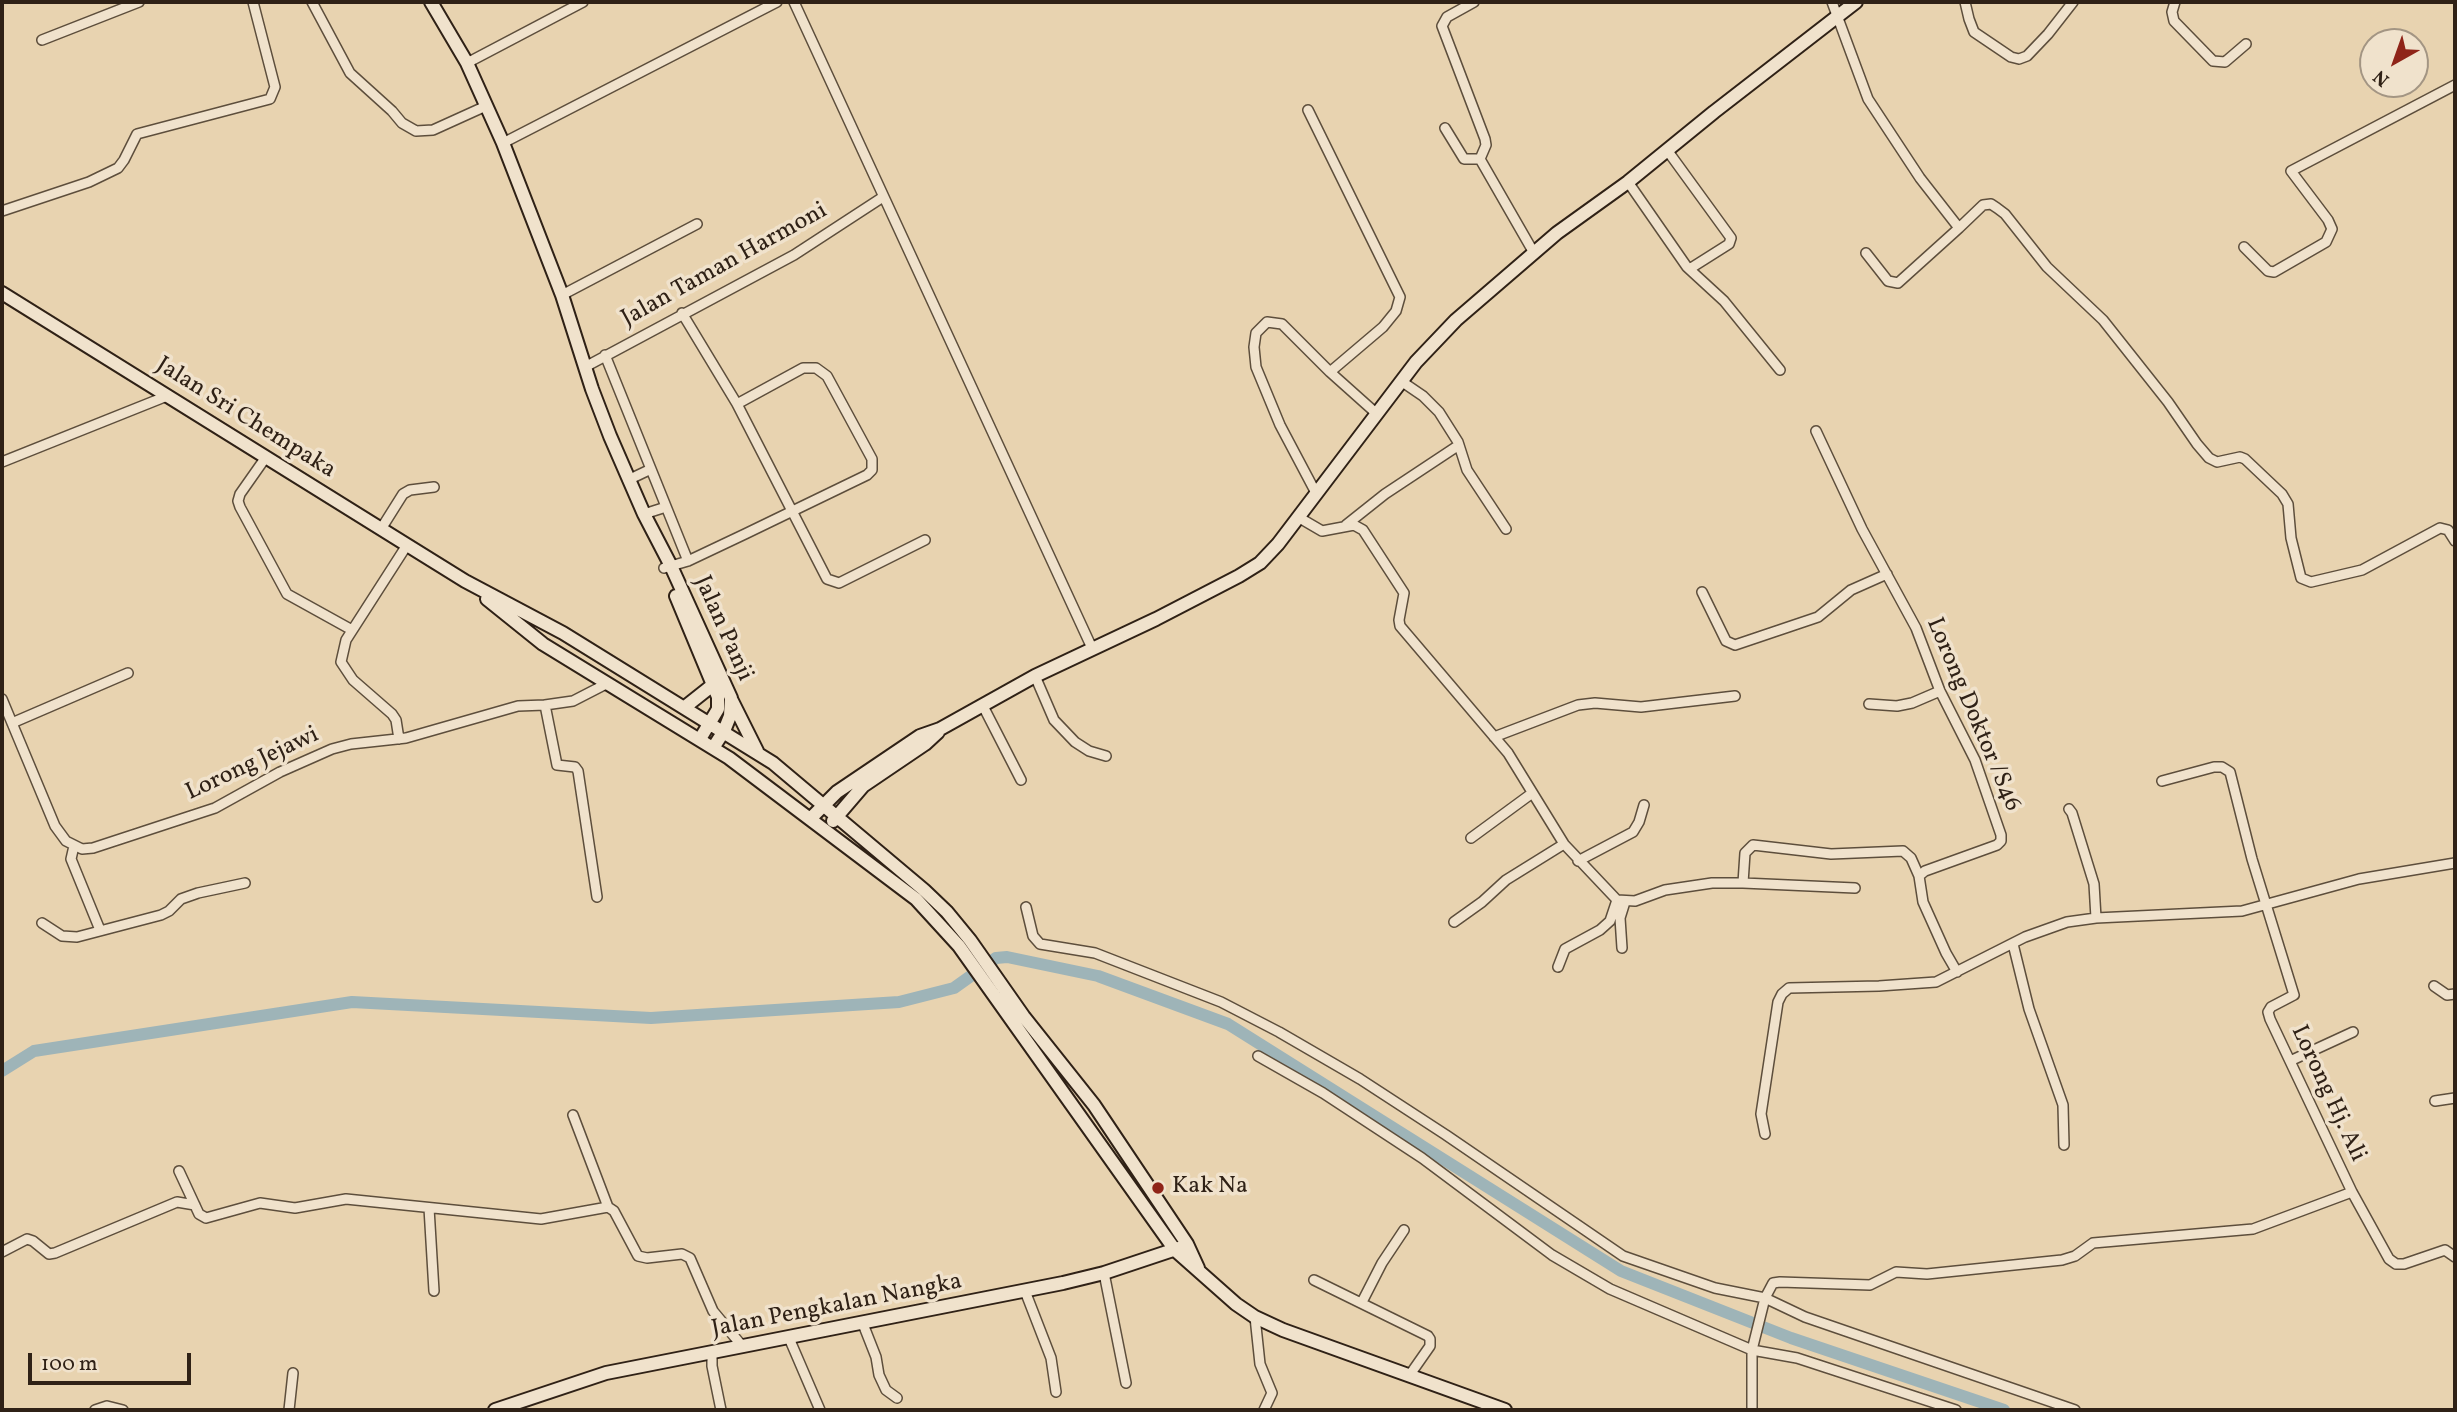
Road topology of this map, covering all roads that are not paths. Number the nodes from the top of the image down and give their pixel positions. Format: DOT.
graph roads {
  1 [pos="139,2"];
  2 [pos="253,2"];
  3 [pos="312,2"];
  4 [pos="431,2"];
  5 [pos="583,2"];
  6 [pos="777,2"];
  7 [pos="794,2"];
  8 [pos="1474,2"];
  9 [pos="1832,2"];
  10 [pos="1856,2"];
  11 [pos="1965,2"];
  12 [pos="2073,2"];
  13 [pos="2175,2"];
  14 [pos="1838,16"];
  15 [pos="42,40"];
  16 [pos="2246,44"];
  17 [pos="467,63"];
  18 [pos="2455,85"];
  19 [pos="486,106"];
  20 [pos="1308,110"];
  21 [pos="1445,128"];
  22 [pos="503,143"];
  23 [pos="1667,150"];
  24 [pos="1480,159"];
  25 [pos="1628,182"];
  26 [pos="883,197"];
  27 [pos="2,211"];
  28 [pos="697,224"];
  29 [pos="1959,228"];
  30 [pos="2244,247"];
  31 [pos="1534,253"];
  32 [pos="1866,253"];
  33 [pos="1687,267"];
  34 [pos="2,293"];
  35 [pos="562,295"];
  36 [pos="682,313"];
  37 [pos="605,355"];
  38 [pos="585,367"];
  39 [pos="1780,370"];
  40 [pos="1330,372"];
  41 [pos="1401,382"];
  42 [pos="167,396"];
  43 [pos="737,404"];
  44 [pos="1377,414"];
  45 [pos="1816,430"];
  46 [pos="1458,445"];
  47 [pos="266,457"];
  48 [pos="2,462"];
  49 [pos="651,469"];
  50 [pos="628,481"];
  51 [pos="433,487"];
  52 [pos="1316,493"];
  53 [pos="666,507"];
  54 [pos="791,510"];
  55 [pos="644,514"];
  56 [pos="1298,517"];
  57 [pos="1342,528"];
  58 [pos="381,529"];
  59 [pos="1506,529"];
  60 [pos="925,540"];
  61 [pos="2455,541"];
  62 [pos="407,545"];
  63 [pos="688,561"];
  64 [pos="667,567"];
  65 [pos="1888,574"];
  66 [pos="465,581"];
  67 [pos="1702,592"];
  68 [pos="352,630"];
  69 [pos="1092,649"];
  70 [pos="128,673"];
  71 [pos="1035,676"];
  72 [pos="608,683"];
  73 [pos="713,684"];
  74 [pos="1940,691"];
  75 [pos="1735,696"];
  76 [pos="731,698"];
  77 [pos="2,699"];
  78 [pos="1869,704"];
  79 [pos="545,705"];
  80 [pos="685,706"];
  81 [pos="983,706"];
  82 [pos="12,723"];
  83 [pos="710,723"];
  84 [pos="940,729"];
  85 [pos="724,731"];
  86 [pos="1494,737"];
  87 [pos="399,739"];
  88 [pos="700,739"];
  89 [pos="713,748"];
  90 [pos="758,753"];
  91 [pos="1106,756"];
  92 [pos="1021,780"];
  93 [pos="2162,781"];
  94 [pos="1531,794"];
  95 [pos="824,805"];
  96 [pos="1644,805"];
  97 [pos="2069,809"];
  98 [pos="837,817"];
  99 [pos="810,819"];
  100 [pos="826,831"];
  101 [pos="1471,838"];
  102 [pos="1563,844"];
  103 [pos="74,846"];
  104 [pos="1578,861"];
  105 [pos="2455,863"];
  106 [pos="1919,876"];
  107 [pos="246,883"];
  108 [pos="1742,883"];
  109 [pos="1855,888"];
  110 [pos="597,897"];
  111 [pos="1621,901"];
  112 [pos="2265,904"];
  113 [pos="1026,907"];
  114 [pos="2096,918"];
  115 [pos="1454,922"];
  116 [pos="42,923"];
  117 [pos="100,930"];
  118 [pos="2013,944"];
  119 [pos="969,946"];
  120 [pos="1622,948"];
  121 [pos="1558,967"];
  122 [pos="1957,972"];
  123 [pos="2434,986"];
  124 [pos="2455,994"];
  125 [pos="2353,1031"];
  126 [pos="1258,1056"];
  127 [pos="2290,1061"];
  128 [pos="2455,1098"];
  129 [pos="2435,1101"];
  130 [pos="573,1115"];
  131 [pos="1765,1134"];
  132 [pos="2064,1145"];
  133 [pos="179,1171"];
  134 [pos="2352,1192"];
  135 [pos="195,1205"];
  136 [pos="608,1207"];
  137 [pos="429,1208"];
  138 [pos="1404,1230"];
  139 [pos="1187,1244"];
  140 [pos="1175,1250"];
  141 [pos="2,1252"];
  142 [pos="2455,1257"];
  143 [pos="1198,1268"];
  144 [pos="1104,1273"];
  145 [pos="1314,1280"];
  146 [pos="434,1291"];
  147 [pos="1025,1291"];
  148 [pos="1765,1298"];
  149 [pos="1362,1302"];
  150 [pos="1255,1317"];
  151 [pos="863,1324"];
  152 [pos="789,1338"];
  153 [pos="1753,1346"];
  154 [pos="743,1347"];
  155 [pos="712,1353"];
  156 [pos="293,1373"];
  157 [pos="1409,1376"];
  158 [pos="1126,1383"];
  159 [pos="1056,1392"];
  160 [pos="897,1398"];
  161 [pos="95,1410"];
  162 [pos="122,1410"];
  163 [pos="289,1410"];
  164 [pos="495,1410"];
  165 [pos="721,1410"];
  166 [pos="820,1410"];
  167 [pos="1264,1410"];
  168 [pos="1505,1410"];
  169 [pos="1752,1410"];
  170 [pos="1956,1410"];
  171 [pos="2075,1410"];
  1 -- 15 [label="street"];
  2 -- 27 [label="street"];
  3 -- 19 [label="street"];
  4 -- 17 [label="main road"];
  5 -- 17 [label="street"];
  6 -- 22 [label="street"];
  7 -- 26 [label="street"];
  8 -- 24 [label="street"];
  9 -- 14 [label="street"];
  10 -- 14 [label="main road"];
  11 -- 12 [label="street"];
  13 -- 16 [label="street"];
  14 -- 23 [label="main road"];
  14 -- 29 [label="street"];
  17 -- 19 [label="main road"];
  18 -- 30 [label="street"];
  19 -- 22 [label="main road"];
  20 -- 40 [label="street"];
  21 -- 24 [label="street"];
  22 -- 35 [label="main road"];
  23 -- 25 [label="main road"];
  23 -- 33 [label="street"];
  24 -- 31 [label="street"];
  25 -- 31 [label="main road"];
  25 -- 33 [label="street"];
  26 -- 36 [label="street, Jalan Taman Harmoni"];
  26 -- 69 [label="street"];
  28 -- 35 [label="street"];
  29 -- 32 [label="street"];
  29 -- 61 [label="street"];
  31 -- 41 [label="main road"];
  33 -- 39 [label="street"];
  34 -- 42 [label="main road, Jalan Sri Chempaka"];
  35 -- 38 [label="main road"];
  36 -- 37 [label="street, Jalan Taman Harmoni"];
  36 -- 43 [label="street"];
  37 -- 38 [label="street, Jalan Taman Harmoni"];
  37 -- 49 [label="street"];
  38 -- 50 [label="main road"];
  40 -- 44 [label="street"];
  40 -- 52 [label="street"];
  41 -- 44 [label="main road"];
  41 -- 46 [label="street"];
  42 -- 47 [label="main road, Jalan Sri Chempaka"];
  42 -- 48 [label="street"];
  43 -- 54 [label="street"];
  43 -- 54 [label="street"];
  44 -- 52 [label="main road"];
  45 -- 65 [label="street, Lorong Doktor /S46"];
  46 -- 57 [label="street"];
  46 -- 59 [label="street"];
  47 -- 58 [label="main road, Jalan Sri Chempaka"];
  47 -- 68 [label="street"];
  49 -- 50 [label="street"];
  49 -- 53 [label="street"];
  50 -- 55 [label="main road"];
  51 -- 58 [label="street"];
  52 -- 56 [label="main road"];
  53 -- 55 [label="street"];
  53 -- 63 [label="street"];
  54 -- 60 [label="street"];
  54 -- 63 [label="street"];
  55 -- 64 [label="main road"];
  56 -- 57 [label="street"];
  56 -- 69 [label="main road"];
  57 -- 86 [label="street"];
  58 -- 62 [label="main road, Jalan Sri Chempaka"];
  62 -- 66 [label="main road, Jalan Sri Chempaka"];
  62 -- 68 [label="street"];
  63 -- 64 [label="street"];
  64 -- 73 [label="main road"];
  64 -- 76 [label="main road, Jalan Panji"];
  65 -- 67 [label="street"];
  65 -- 74 [label="street, Lorong Doktor /S46"];
  66 -- 72 [label="main road"];
  66 -- 80 [label="main road"];
  68 -- 87 [label="street"];
  69 -- 71 [label="main road"];
  70 -- 82 [label="street"];
  71 -- 81 [label="main road"];
  71 -- 91 [label="street"];
  72 -- 79 [label="street, Lorong Jejawi"];
  72 -- 88 [label="main road"];
  73 -- 80 [label="main road"];
  73 -- 83 [label="main road"];
  74 -- 78 [label="street"];
  74 -- 106 [label="street, Lorong Doktor /S46"];
  75 -- 86 [label="street"];
  76 -- 85 [label="main road, Jalan Panji"];
  76 -- 90 [label="main road"];
  77 -- 82 [label="street"];
  79 -- 87 [label="street, Lorong Jejawi"];
  79 -- 110 [label="street"];
  80 -- 83 [label="main road"];
  81 -- 84 [label="main road"];
  81 -- 92 [label="street"];
  82 -- 103 [label="street"];
  83 -- 85 [label="main road"];
  83 -- 88 [label="main road"];
  84 -- 95 [label="main road"];
  84 -- 98 [label="main road"];
  85 -- 89 [label="main road, Jalan Panji"];
  85 -- 90 [label="main road"];
  86 -- 94 [label="street"];
  87 -- 103 [label="street, Lorong Jejawi"];
  88 -- 89 [label="main road"];
  89 -- 99 [label="main road"];
  90 -- 95 [label="main road"];
  93 -- 112 [label="street"];
  94 -- 101 [label="street"];
  94 -- 102 [label="street"];
  95 -- 98 [label="main road"];
  95 -- 99 [label="main road"];
  96 -- 104 [label="street"];
  97 -- 114 [label="street"];
  98 -- 100 [label="main road"];
  98 -- 119 [label="main road"];
  99 -- 100 [label="main road"];
  100 -- 119 [label="main road"];
  102 -- 104 [label="street"];
  102 -- 115 [label="street"];
  103 -- 117 [label="street"];
  104 -- 111 [label="street"];
  105 -- 112 [label="street"];
  106 -- 108 [label="street"];
  106 -- 122 [label="street"];
  107 -- 117 [label="street"];
  108 -- 109 [label="street"];
  108 -- 111 [label="street"];
  111 -- 120 [label="street"];
  111 -- 121 [label="street"];
  112 -- 114 [label="street"];
  112 -- 127 [label="street, Lorong Hj. Ali"];
  113 -- 148 [label="street"];
  114 -- 118 [label="street"];
  116 -- 117 [label="street"];
  118 -- 122 [label="street"];
  118 -- 132 [label="street"];
  119 -- 139 [label="main road"];
  119 -- 140 [label="main road"];
  122 -- 131 [label="street"];
  123 -- 124 [label="street"];
  125 -- 127 [label="street"];
  126 -- 153 [label="street"];
  127 -- 134 [label="street, Lorong Hj. Ali"];
  128 -- 129 [label="street"];
  130 -- 136 [label="street"];
  133 -- 135 [label="street"];
  134 -- 142 [label="street, Lorong Hj. Ali"];
  134 -- 148 [label="street"];
  135 -- 137 [label="street"];
  135 -- 141 [label="street"];
  136 -- 137 [label="street"];
  136 -- 154 [label="street"];
  137 -- 146 [label="street"];
  138 -- 149 [label="street"];
  139 -- 140 [label="main road, Jalan Pengkalan Nangka"];
  139 -- 143 [label="main road"];
  140 -- 143 [label="main road"];
  140 -- 144 [label="main road, Jalan Pengkalan Nangka"];
  143 -- 150 [label="main road"];
  144 -- 147 [label="main road, Jalan Pengkalan Nangka"];
  144 -- 158 [label="street"];
  145 -- 149 [label="street"];
  147 -- 151 [label="main road, Jalan Pengkalan Nangka"];
  147 -- 159 [label="street"];
  148 -- 153 [label="street"];
  148 -- 171 [label="street"];
  149 -- 157 [label="street"];
  150 -- 157 [label="main road"];
  150 -- 167 [label="street"];
  151 -- 152 [label="main road, Jalan Pengkalan Nangka"];
  151 -- 160 [label="street"];
  152 -- 154 [label="main road, Jalan Pengkalan Nangka"];
  152 -- 166 [label="street"];
  153 -- 169 [label="street"];
  153 -- 170 [label="street"];
  154 -- 155 [label="main road, Jalan Pengkalan Nangka"];
  155 -- 164 [label="main road, Jalan Pengkalan Nangka"];
  155 -- 165 [label="street"];
  156 -- 163 [label="street"];
  157 -- 168 [label="main road"];
  161 -- 162 [label="street"];
}
